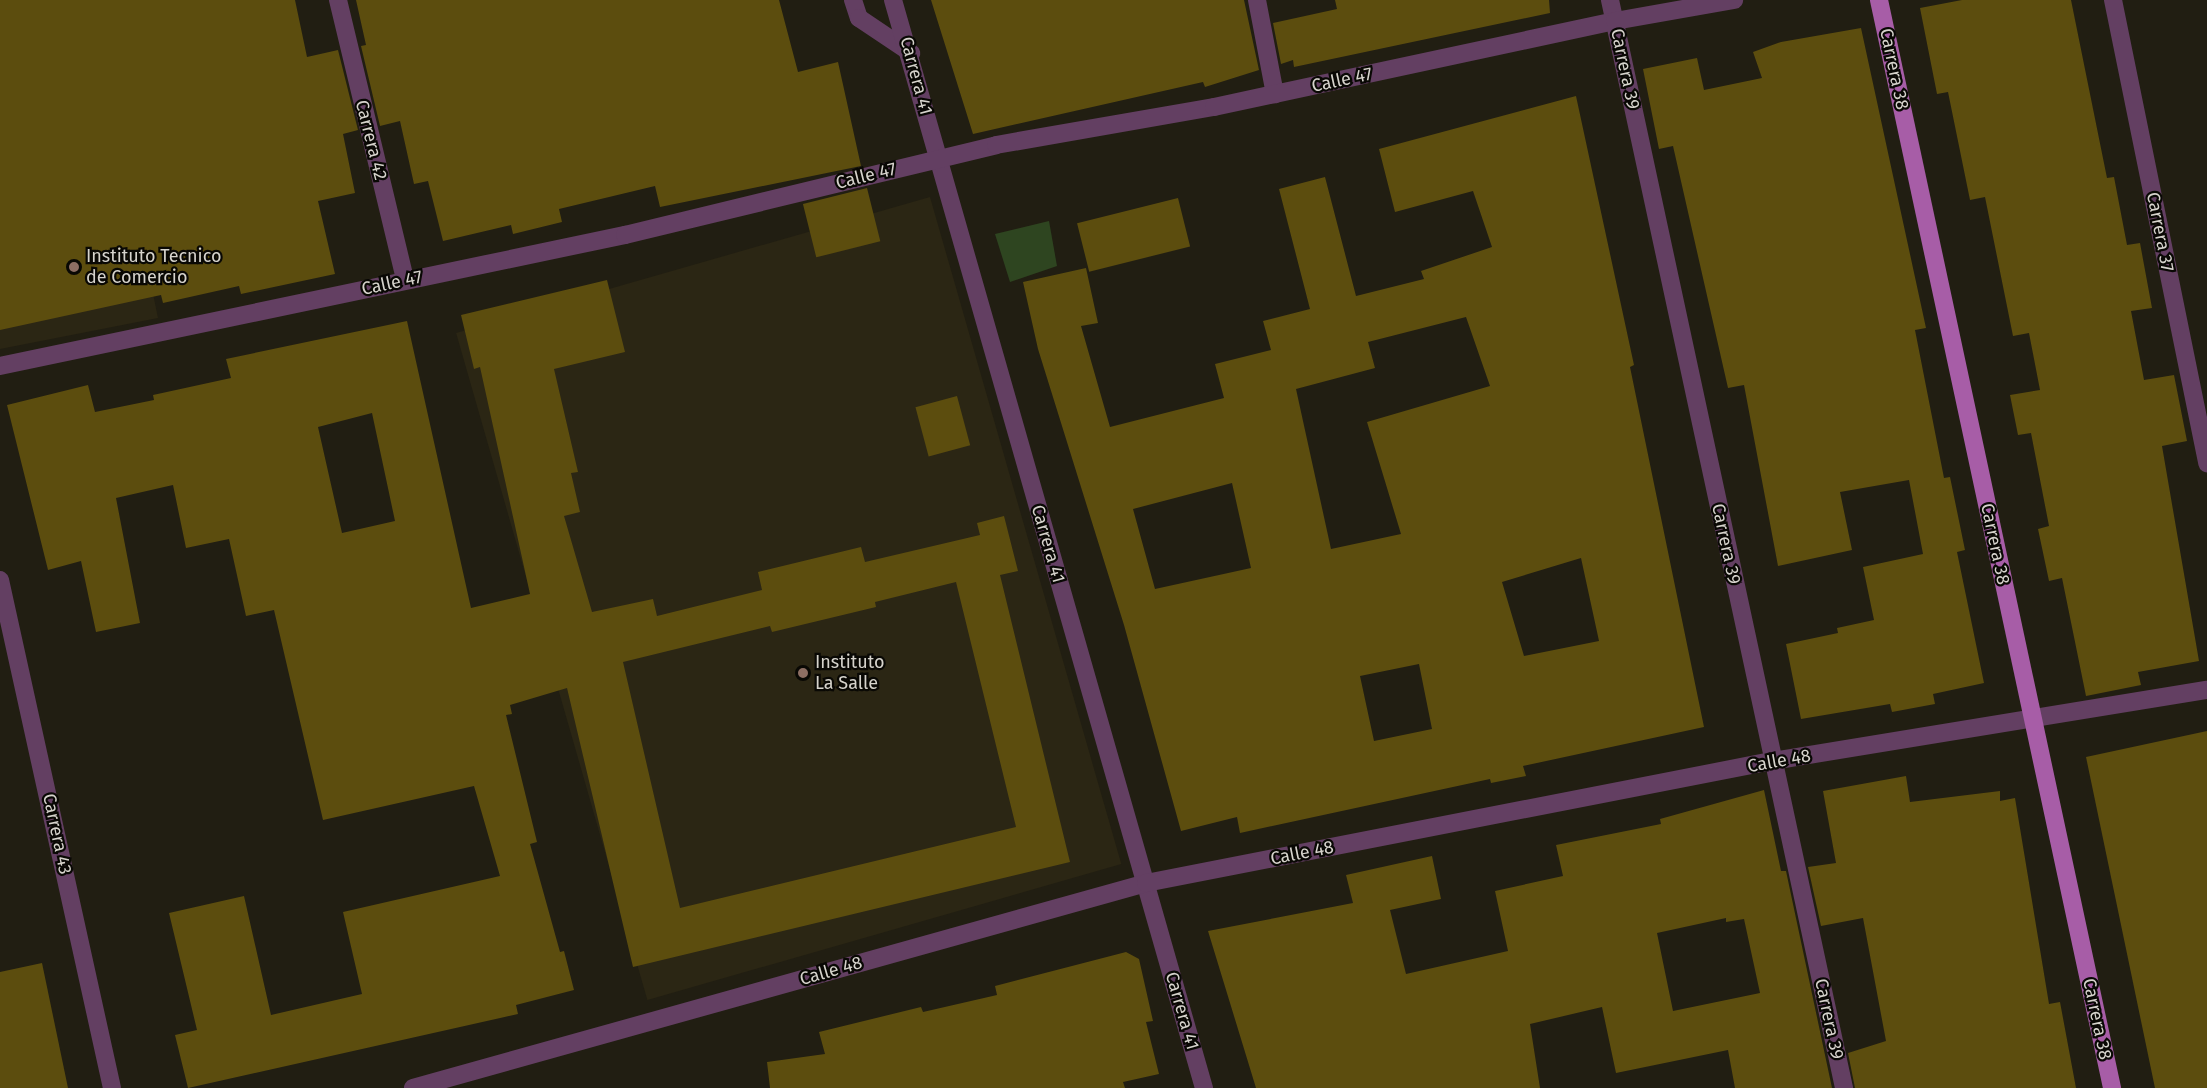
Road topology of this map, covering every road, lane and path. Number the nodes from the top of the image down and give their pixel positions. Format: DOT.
graph roads {
  1 [pos="338,0"];
  2 [pos="853,0"];
  3 [pos="893,0"];
  4 [pos="1257,0"];
  5 [pos="1610,0"];
  6 [pos="1734,0"];
  7 [pos="1879,0"];
  8 [pos="2113,0"];
  9 [pos="1615,21"];
  10 [pos="911,53"];
  11 [pos="1275,94"];
  12 [pos="937,159"];
  13 [pos="405,280"];
  14 [pos="0,366"];
  15 [pos="2207,464"];
  16 [pos="0,580"];
  17 [pos="2207,690"];
  18 [pos="2033,719"];
  19 [pos="1772,761"];
  20 [pos="1146,883"];
  21 [pos="112,1088"];
  22 [pos="413,1088"];
  23 [pos="1204,1088"];
  24 [pos="1844,1088"];
  25 [pos="2112,1088"];
  1 -- 13 [label="street, Carrera 42"];
  2 -- 10 [label="street"];
  3 -- 10 [label="street, Carrera 41"];
  4 -- 11 [label="street"];
  5 -- 9 [label="street, Carrera 39"];
  6 -- 9 [label="street, Calle 47"];
  7 -- 18 [label="main road, Carrera 38"];
  8 -- 15 [label="street, Carrera 37"];
  9 -- 11 [label="street, Calle 47"];
  9 -- 19 [label="street, Carrera 39"];
  10 -- 12 [label="street, Carrera 41"];
  11 -- 12 [label="street, Calle 47"];
  12 -- 13 [label="street, Calle 47"];
  12 -- 20 [label="street, Carrera 41"];
  13 -- 14 [label="street, Calle 47"];
  16 -- 21 [label="street, Carrera 43"];
  17 -- 18 [label="street, Calle 48"];
  18 -- 19 [label="street, Calle 48"];
  18 -- 25 [label="main road, Carrera 38"];
  19 -- 20 [label="street, Calle 48"];
  19 -- 24 [label="street, Carrera 39"];
  20 -- 22 [label="street, Calle 48"];
  20 -- 23 [label="street, Carrera 41"];
}
